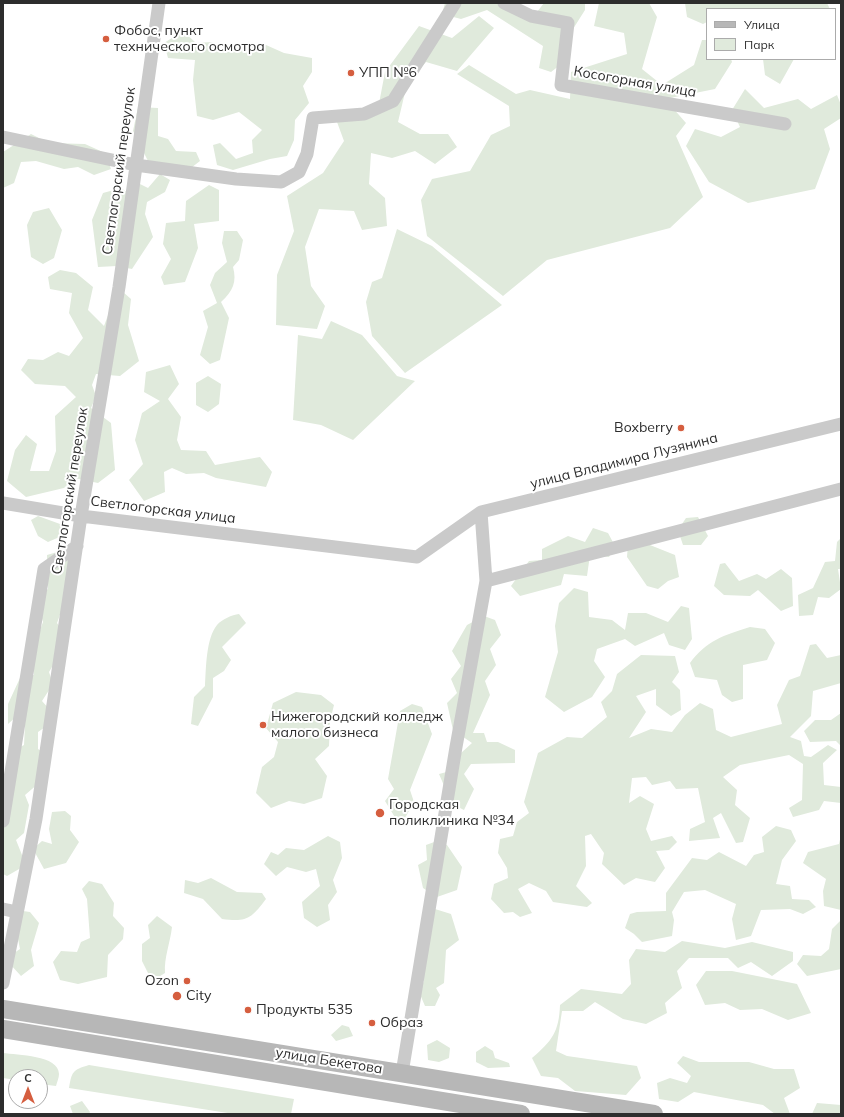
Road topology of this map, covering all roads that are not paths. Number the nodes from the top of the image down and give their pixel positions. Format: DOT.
graph roads {
  1 [pos="159,3"];
  2 [pos="455,3"];
  3 [pos="504,3"];
  4 [pos="785,124"];
  5 [pos="3,137"];
  6 [pos="136,165"];
  7 [pos="841,424"];
  8 [pos="841,489"];
  9 [pos="3,503"];
  10 [pos="481,512"];
  11 [pos="81,516"];
  12 [pos="77,546"];
  13 [pos="486,581"];
  14 [pos="3,821"];
  15 [pos="3,909"];
  16 [pos="17,912"];
  17 [pos="3,982"];
  18 [pos="3,1009"];
  19 [pos="3,1029"];
  20 [pos="402,1073"];
  21 [pos="521,1114"];
  22 [pos="654,1114"];
  1 -- 6 [label="street, Светлогорский переулок"];
  2 -- 6 [label="street"];
  3 -- 4 [label="street, Косогорная улица"];
  5 -- 6 [label="street"];
  6 -- 11 [label="street, Светлогорский переулок"];
  7 -- 10 [label="street, улица Владимира Лузянина"];
  8 -- 13 [label="street"];
  9 -- 11 [label="street, Светлогорская улица"];
  10 -- 11 [label="street, Светлогорская улица"];
  10 -- 13 [label="street"];
  11 -- 12 [label="street, Светлогорский переулок"];
  12 -- 14 [label="street"];
  12 -- 16 [label="street, Светлогорский переулок"];
  13 -- 20 [label="street"];
  15 -- 16 [label="street"];
  16 -- 17 [label="street, Светлогорский переулок"];
  18 -- 20 [label="main road, улица Бекетова"];
  19 -- 21 [label="main road, улица Бекетова"];
  20 -- 22 [label="main road, улица Бекетова"];
}
